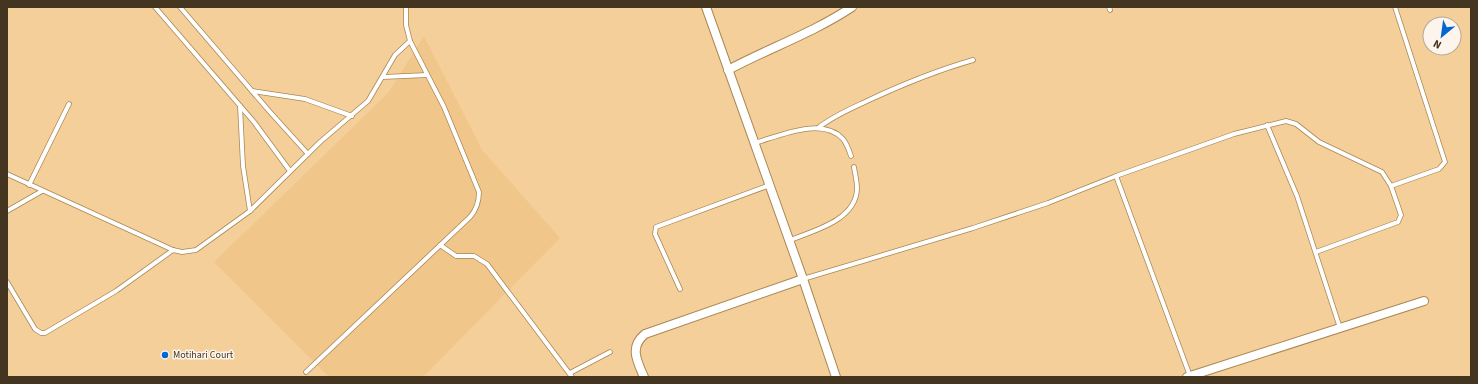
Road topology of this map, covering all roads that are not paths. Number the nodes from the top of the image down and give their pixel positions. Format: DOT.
graph roads {
  1 [pos="155,7"];
  2 [pos="180,7"];
  3 [pos="406,7"];
  4 [pos="706,7"];
  5 [pos="852,7"];
  6 [pos="1395,7"];
  7 [pos="410,41"];
  8 [pos="973,60"];
  9 [pos="728,70"];
  10 [pos="427,75"];
  11 [pos="383,77"];
  12 [pos="252,91"];
  13 [pos="69,104"];
  14 [pos="240,106"];
  15 [pos="352,116"];
  16 [pos="1267,125"];
  17 [pos="818,128"];
  18 [pos="755,143"];
  19 [pos="308,154"];
  20 [pos="851,156"];
  21 [pos="854,167"];
  22 [pos="290,171"];
  23 [pos="7,174"];
  24 [pos="1116,176"];
  25 [pos="29,185"];
  26 [pos="770,185"];
  27 [pos="1391,186"];
  28 [pos="42,191"];
  29 [pos="7,211"];
  30 [pos="250,211"];
  31 [pos="790,240"];
  32 [pos="440,245"];
  33 [pos="172,250"];
  34 [pos="1316,252"];
  35 [pos="803,279"];
  36 [pos="7,282"];
  37 [pos="680,289"];
  38 [pos="1424,301"];
  39 [pos="1340,328"];
  40 [pos="610,352"];
  41 [pos="306,372"];
  42 [pos="571,375"];
  43 [pos="644,377"];
  44 [pos="836,377"];
  45 [pos="1188,377"];
  1 -- 14 [label="lane"];
  2 -- 12 [label="lane"];
  3 -- 7 [label="lane"];
  4 -- 9 [label="street"];
  5 -- 9 [label="street"];
  6 -- 27 [label="lane"];
  7 -- 10 [label="lane"];
  7 -- 11 [label="lane"];
  8 -- 17 [label="lane"];
  9 -- 18 [label="street"];
  10 -- 11 [label="lane"];
  10 -- 32 [label="lane"];
  11 -- 15 [label="lane"];
  12 -- 15 [label="lane"];
  12 -- 19 [label="lane"];
  13 -- 25 [label="lane"];
  14 -- 22 [label="lane"];
  14 -- 30 [label="lane"];
  15 -- 19 [label="lane"];
  16 -- 24 [label="lane"];
  16 -- 27 [label="lane"];
  16 -- 34 [label="lane"];
  17 -- 18 [label="lane"];
  17 -- 20 [label="lane"];
  18 -- 26 [label="street"];
  19 -- 22 [label="lane"];
  21 -- 31 [label="lane"];
  22 -- 30 [label="lane"];
  23 -- 25 [label="lane"];
  24 -- 35 [label="lane"];
  24 -- 45 [label="lane"];
  25 -- 28 [label="lane"];
  26 -- 31 [label="street"];
  26 -- 37 [label="lane"];
  27 -- 34 [label="lane"];
  28 -- 29 [label="lane"];
  28 -- 33 [label="lane"];
  30 -- 33 [label="lane"];
  31 -- 35 [label="street"];
  32 -- 41 [label="lane"];
  32 -- 42 [label="lane"];
  33 -- 36 [label="lane"];
  34 -- 39 [label="lane"];
  35 -- 43 [label="street"];
  35 -- 44 [label="street"];
  38 -- 39 [label="street"];
  39 -- 45 [label="street"];
  40 -- 42 [label="lane"];
}
